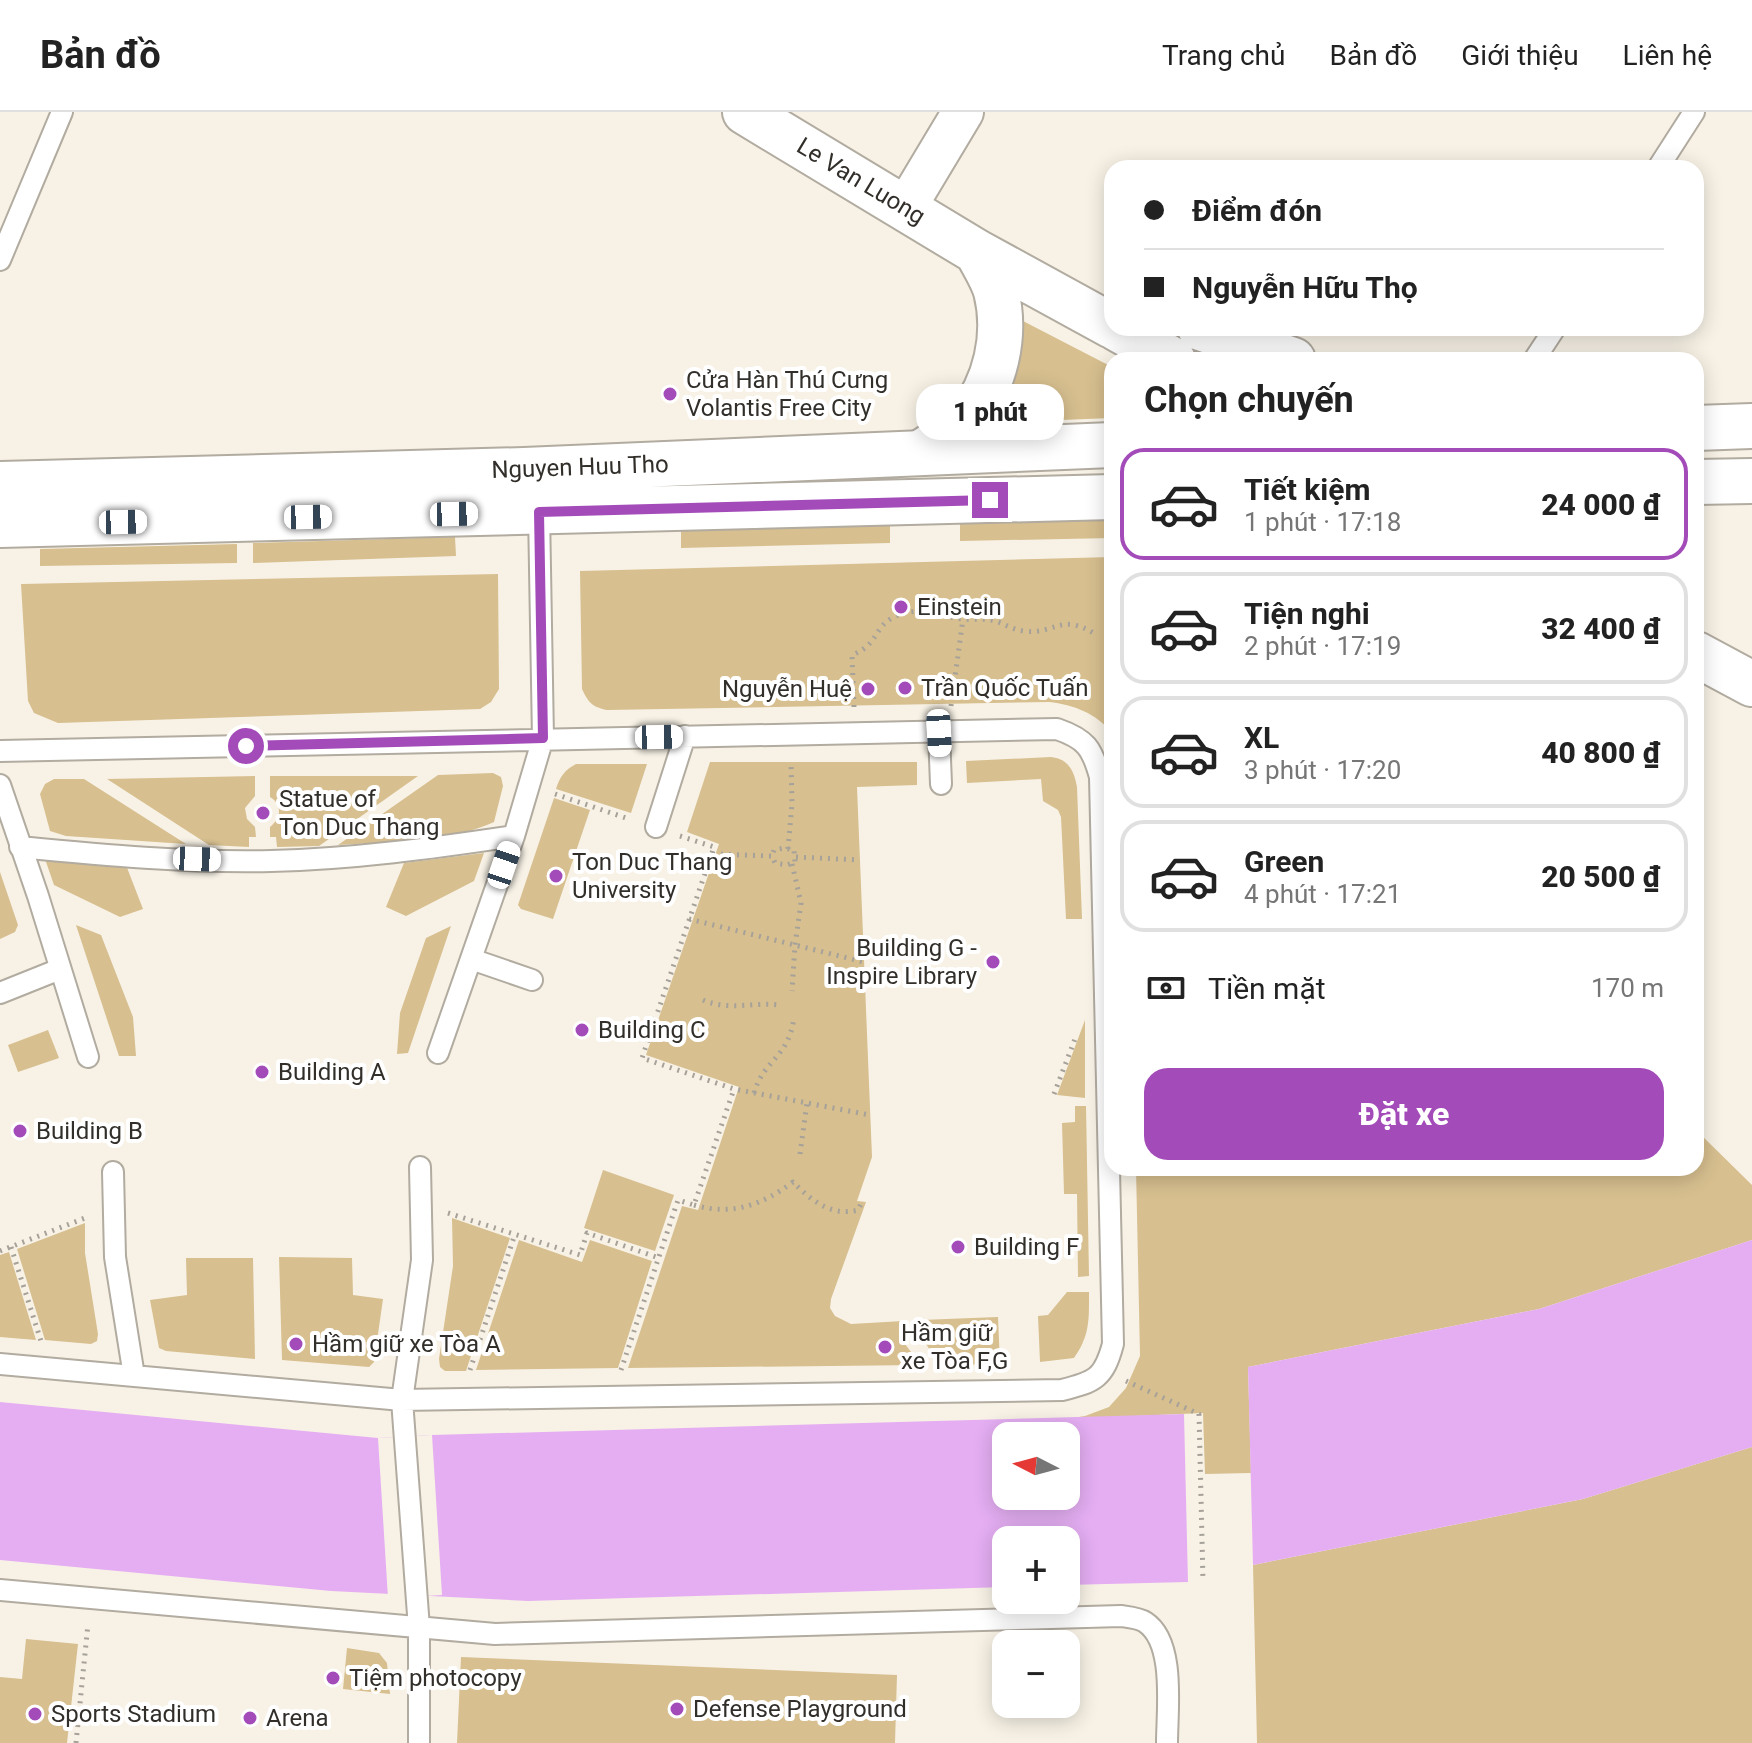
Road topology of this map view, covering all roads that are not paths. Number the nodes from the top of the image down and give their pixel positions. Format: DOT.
graph roads {
  1 [pos="62,112"];
  2 [pos="745,112"];
  3 [pos="963,112"];
  4 [pos="1694,112"];
  5 [pos="1663,160"];
  6 [pos="906,207"];
  7 [pos="977,252"];
  8 [pos="0,260"];
  9 [pos="1104,295"];
  10 [pos="1104,322"];
  11 [pos="1130,336"];
  12 [pos="1223,336"];
  13 [pos="1159,352"];
  14 [pos="1270,352"];
  15 [pos="1752,426"];
  16 [pos="1704,428"];
  17 [pos="1104,445"];
  18 [pos="922,452"];
  19 [pos="1752,481"];
  20 [pos="1704,482"];
  21 [pos="0,484"];
  22 [pos="1104,497"];
  23 [pos="539,512"];
  24 [pos="0,525"];
  25 [pos="1704,658"];
  26 [pos="1752,684"];
  27 [pos="939,733"];
  28 [pos="685,736"];
  29 [pos="543,738"];
  30 [pos="0,751"];
  31 [pos="941,784"];
  32 [pos="0,785"];
  33 [pos="656,827"];
  34 [pos="514,836"];
  35 [pos="20,847"];
  36 [pos="1104,951"];
  37 [pos="471,959"];
  38 [pos="60,969"];
  39 [pos="532,980"];
  40 [pos="0,993"];
  41 [pos="438,1053"];
  42 [pos="88,1057"];
  43 [pos="420,1167"];
  44 [pos="113,1172"];
  45 [pos="1109,1176"];
  46 [pos="0,1364"];
  47 [pos="134,1376"];
  48 [pos="402,1400"];
  49 [pos="0,1590"];
  50 [pos="419,1628"];
  51 [pos="419,1743"];
  52 [pos="1167,1743"];
  1 -- 8 [label="lane"];
  2 -- 6 [label="main road, Le Van Luong"];
  3 -- 6 [label="street"];
  4 -- 5 [label="lane"];
  6 -- 7 [label="main road, Le Van Luong"];
  7 -- 9 [label="main road, Le Van Luong"];
  7 -- 10 [label="main road, Le Van Luong"];
  7 -- 18 [label="main road"];
  11 -- 13 [label="main road, Le Van Luong"];
  12 -- 14 [label="main road"];
  15 -- 16 [label="main road"];
  17 -- 18 [label="main road, Nguyen Huu Tho"];
  18 -- 21 [label="main road, Nguyen Huu Tho"];
  19 -- 20 [label="main road"];
  22 -- 23 [label="main road"];
  23 -- 24 [label="main road"];
  23 -- 29 [label="lane"];
  25 -- 26 [label="main road"];
  27 -- 28 [label="lane"];
  27 -- 31 [label="lane"];
  27 -- 36 [label="lane"];
  28 -- 29 [label="lane"];
  28 -- 33 [label="lane"];
  29 -- 30 [label="lane"];
  29 -- 34 [label="lane"];
  32 -- 35 [label="lane"];
  34 -- 35 [label="lane"];
  34 -- 37 [label="lane"];
  35 -- 38 [label="lane"];
  37 -- 39 [label="lane"];
  37 -- 41 [label="lane"];
  38 -- 40 [label="lane"];
  38 -- 42 [label="lane"];
  43 -- 48 [label="lane"];
  44 -- 47 [label="lane"];
  45 -- 48 [label="lane"];
  46 -- 47 [label="lane"];
  47 -- 48 [label="lane"];
  48 -- 50 [label="lane"];
  49 -- 50 [label="lane"];
  50 -- 51 [label="lane"];
  50 -- 52 [label="lane"];
}
